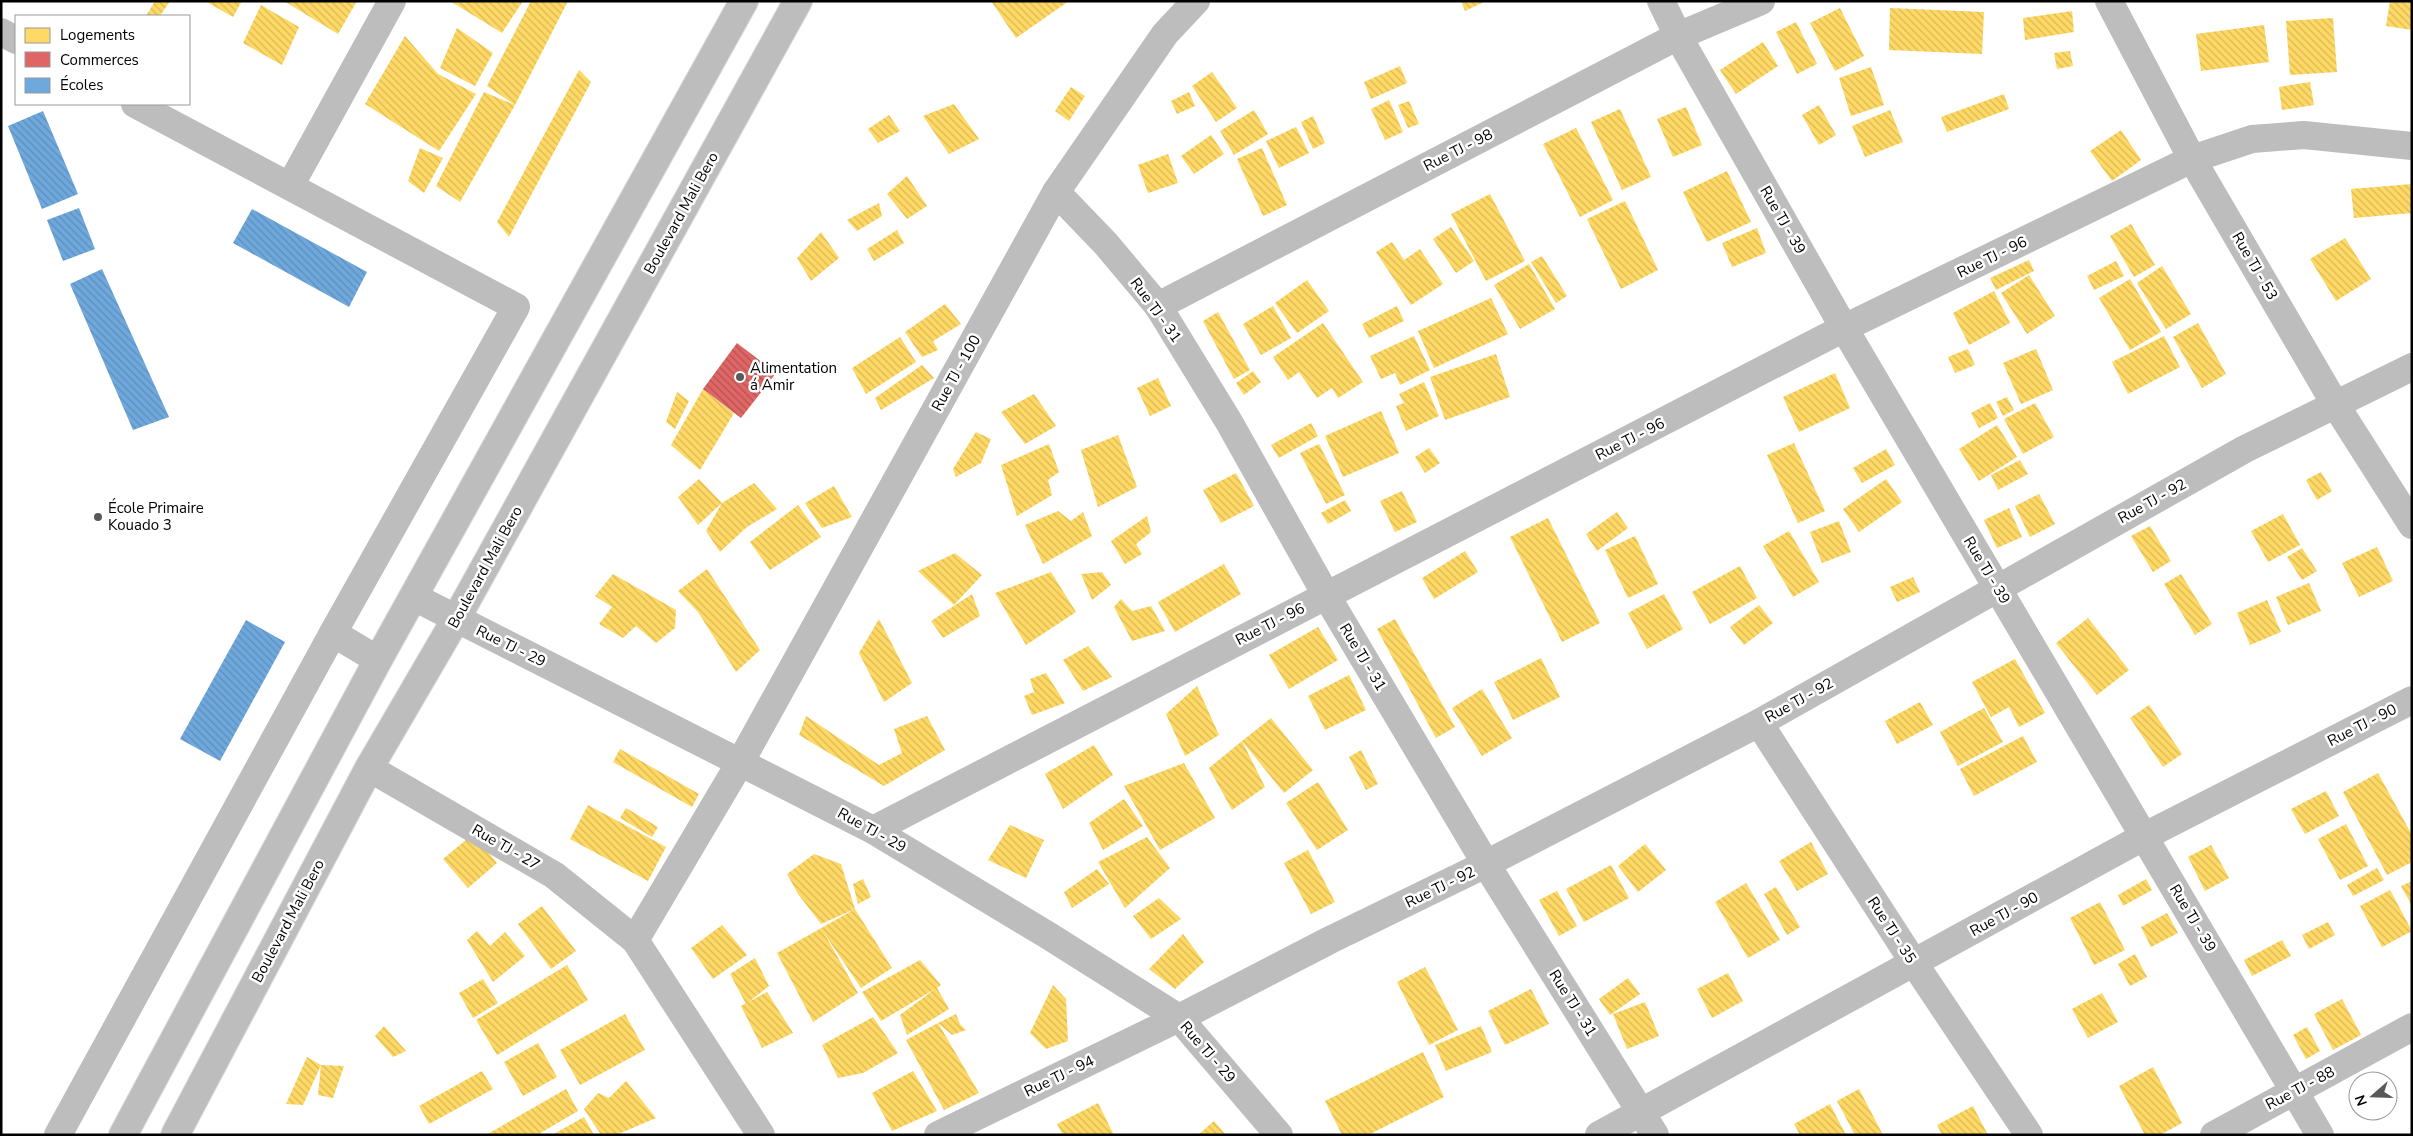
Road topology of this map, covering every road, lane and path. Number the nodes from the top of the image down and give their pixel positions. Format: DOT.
graph roads {
  1 [pos="392,1"];
  2 [pos="744,1"];
  3 [pos="798,1"];
  4 [pos="1196,1"];
  5 [pos="1660,1"];
  6 [pos="1761,1"];
  7 [pos="2109,1"];
  8 [pos="1,32"];
  9 [pos="1678,36"];
  10 [pos="15,39"];
  11 [pos="137,105"];
  12 [pos="2412,146"];
  13 [pos="2192,159"];
  14 [pos="290,186"];
  15 [pos="1056,192"];
  16 [pos="1158,306"];
  17 [pos="1844,328"];
  18 [pos="2412,367"];
  19 [pos="2335,404"];
  20 [pos="2412,525"];
  21 [pos="1998,588"];
  22 [pos="1326,595"];
  23 [pos="414,597"];
  24 [pos="456,619"];
  25 [pos="333,633"];
  26 [pos="378,660"];
  27 [pos="2412,700"];
  28 [pos="1758,723"];
  29 [pos="741,761"];
  30 [pos="369,768"];
  31 [pos="873,830"];
  32 [pos="2145,836"];
  33 [pos="1486,864"];
  34 [pos="635,940"];
  35 [pos="1914,963"];
  36 [pos="1179,1018"];
  37 [pos="2412,1027"];
  38 [pos="2295,1091"];
  39 [pos="1641,1112"];
  40 [pos="58,1135"];
  41 [pos="123,1135"];
  42 [pos="175,1135"];
  43 [pos="761,1135"];
  44 [pos="938,1135"];
  45 [pos="1279,1135"];
  46 [pos="1599,1135"];
  47 [pos="1655,1135"];
  48 [pos="2029,1135"];
  49 [pos="2214,1135"];
  50 [pos="2320,1135"];
  1 -- 14 [label="street"];
  2 -- 23 [label="street"];
  3 -- 24 [label="street, Boulevard Mali Bero"];
  4 -- 15 [label="street, Rue TJ - 100"];
  5 -- 9 [label="street, Rue TJ - 39"];
  6 -- 9 [label="street, Rue TJ - 98"];
  7 -- 13 [label="street, Rue TJ - 53"];
  8 -- 10 [label="street"];
  9 -- 16 [label="street, Rue TJ - 98"];
  9 -- 17 [label="street, Rue TJ - 39"];
  11 -- 14 [label="street"];
  12 -- 13 [label="street, Rue TJ - 96"];
  13 -- 17 [label="street, Rue TJ - 96"];
  13 -- 19 [label="street, Rue TJ - 53"];
  14 -- 25 [label="street"];
  15 -- 16 [label="street, Rue TJ - 31"];
  15 -- 29 [label="street, Rue TJ - 100"];
  16 -- 22 [label="street, Rue TJ - 31"];
  17 -- 21 [label="street, Rue TJ - 39"];
  17 -- 22 [label="street, Rue TJ - 96"];
  18 -- 19 [label="street, Rue TJ - 92"];
  19 -- 20 [label="street, Rue TJ - 53"];
  19 -- 21 [label="street, Rue TJ - 92"];
  21 -- 28 [label="street, Rue TJ - 92"];
  21 -- 32 [label="street, Rue TJ - 39"];
  22 -- 31 [label="street, Rue TJ - 96"];
  22 -- 33 [label="street, Rue TJ - 31"];
  23 -- 24 [label="street, Rue TJ - 29"];
  23 -- 26 [label="street"];
  24 -- 29 [label="street, Rue TJ - 29"];
  24 -- 30 [label="street, Boulevard Mali Bero"];
  25 -- 26 [label="street"];
  25 -- 40 [label="street"];
  26 -- 41 [label="street"];
  27 -- 32 [label="street, Rue TJ - 90"];
  28 -- 33 [label="street, Rue TJ - 92"];
  28 -- 35 [label="street, Rue TJ - 35"];
  29 -- 31 [label="street, Rue TJ - 29"];
  29 -- 34 [label="street"];
  30 -- 34 [label="street, Rue TJ - 27"];
  30 -- 42 [label="street, Boulevard Mali Bero"];
  31 -- 36 [label="street, Rue TJ - 29"];
  32 -- 35 [label="street, Rue TJ - 90"];
  32 -- 38 [label="street, Rue TJ - 39"];
  33 -- 36 [label="street, Rue TJ - 92"];
  33 -- 39 [label="street, Rue TJ - 31"];
  34 -- 43 [label="street, Rue TJ - 27"];
  35 -- 39 [label="street, Rue TJ - 90"];
  35 -- 48 [label="street, Rue TJ - 35"];
  36 -- 44 [label="street, Rue TJ - 94"];
  36 -- 45 [label="street, Rue TJ - 29"];
  37 -- 38 [label="street, Rue TJ - 88"];
  38 -- 49 [label="street, Rue TJ - 88"];
  38 -- 50 [label="street, Rue TJ - 39"];
  39 -- 46 [label="street, Rue TJ - 90"];
  39 -- 47 [label="street, Rue TJ - 31"];
}
